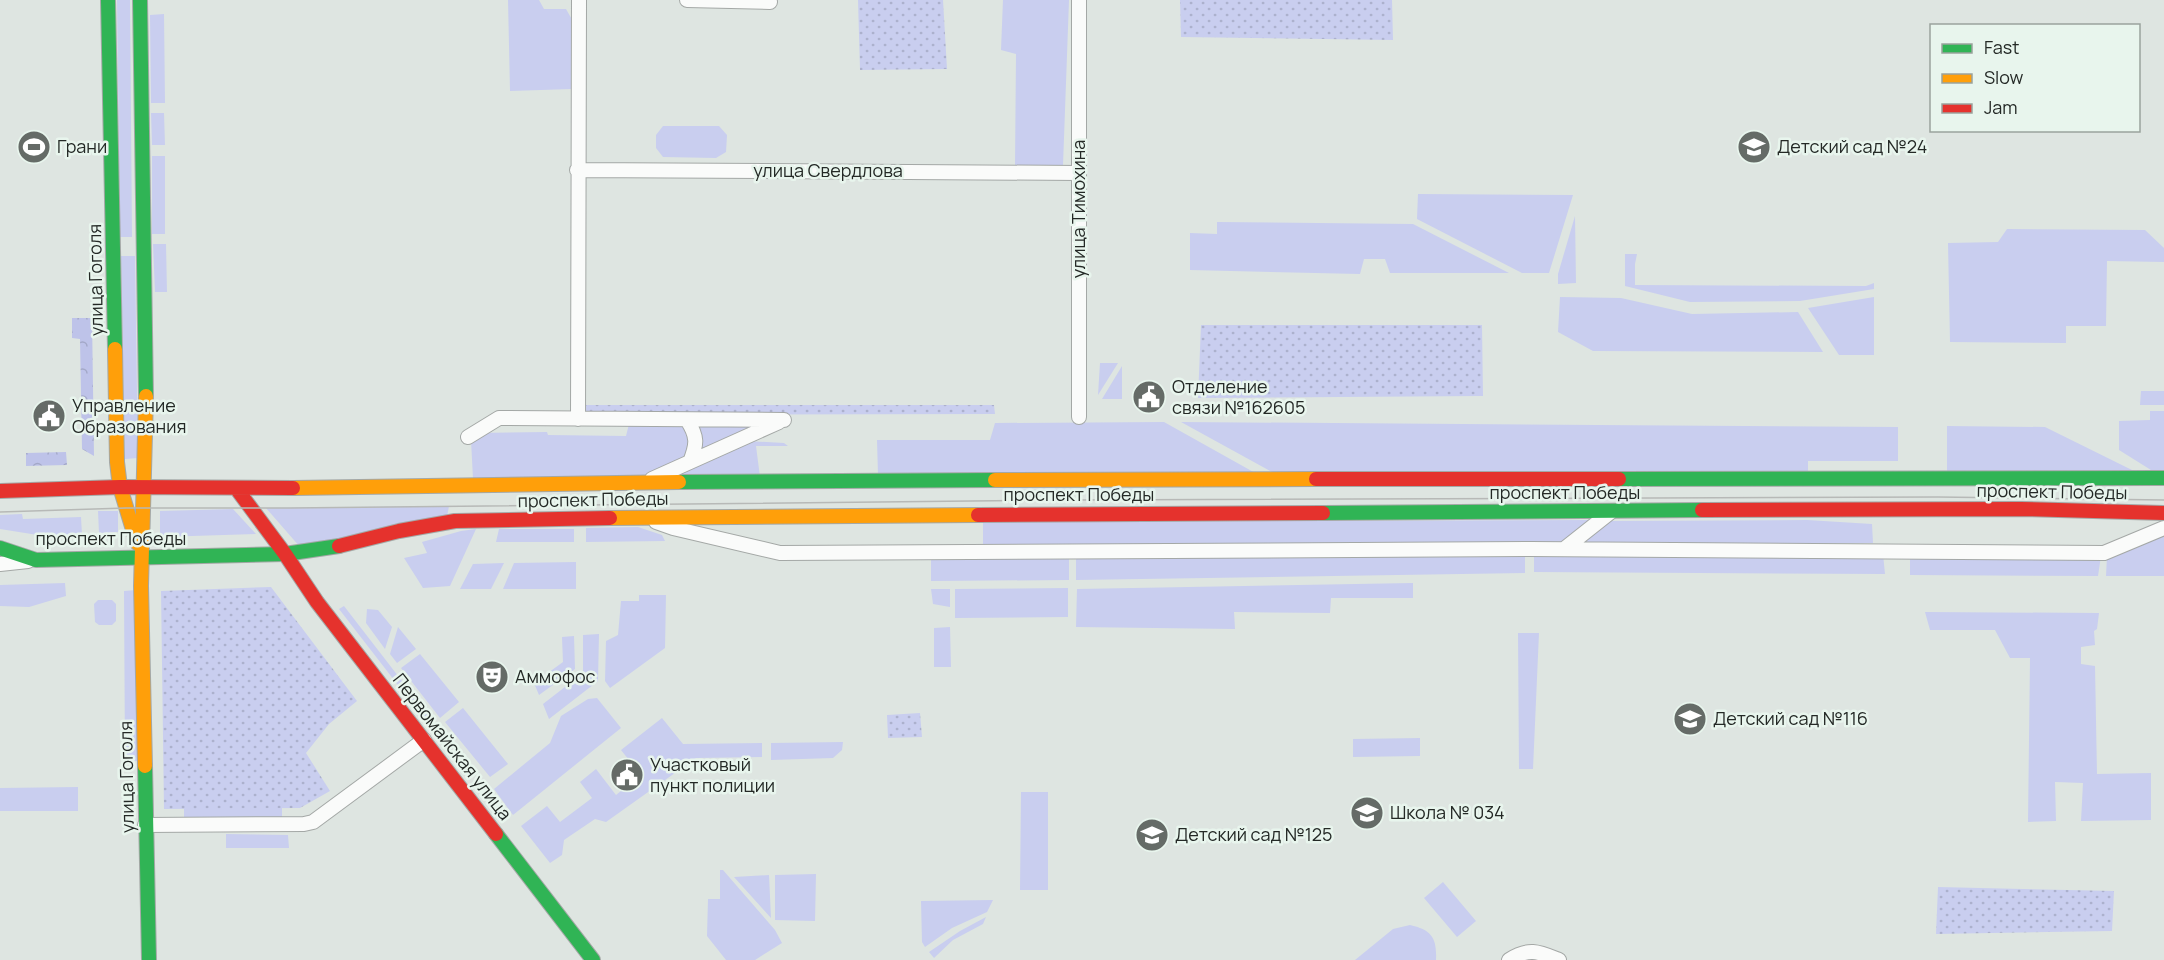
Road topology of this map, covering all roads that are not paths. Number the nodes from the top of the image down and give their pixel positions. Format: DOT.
graph roads {
  1 [pos="108,0"];
  2 [pos="140,0"];
  3 [pos="579,0"];
  4 [pos="687,0"];
  5 [pos="1079,0"];
  6 [pos="770,2"];
  7 [pos="577,170"];
  8 [pos="1079,173"];
  9 [pos="128,247"];
  10 [pos="1079,417"];
  11 [pos="578,419"];
  12 [pos="687,420"];
  13 [pos="468,437"];
  14 [pos="690,462"];
  15 [pos="2164,478"];
  16 [pos="645,482"];
  17 [pos="120,487"];
  18 [pos="144,488"];
  19 [pos="236,488"];
  20 [pos="0,491"];
  21 [pos="1613,510"];
  22 [pos="2164,513"];
  23 [pos="642,517"];
  24 [pos="2164,528"];
  25 [pos="0,548"];
  26 [pos="1564,549"];
  27 [pos="285,554"];
  28 [pos="141,557"];
  29 [pos="36,560"];
  30 [pos="0,564"];
  31 [pos="424,740"];
  32 [pos="146,825"];
  33 [pos="149,960"];
  34 [pos="593,960"];
  35 [pos="1509,960"];
  36 [pos="1559,960"];
  1 -- 9 [label="main road, улица Гоголя"];
  2 -- 9 [label="main road, улица Гоголя"];
  3 -- 7 [label="street"];
  4 -- 6 [label="street"];
  5 -- 8 [label="street, улица Тимохина"];
  7 -- 8 [label="street, улица Свердлова"];
  7 -- 11 [label="street"];
  8 -- 10 [label="street, улица Тимохина"];
  9 -- 17 [label="main road, улица Гоголя"];
  9 -- 18 [label="main road, улица Гоголя"];
  11 -- 12 [label="street"];
  11 -- 13 [label="street"];
  12 -- 14 [label="street"];
  12 -- 14 [label="street"];
  14 -- 16 [label="street"];
  15 -- 16 [label="main road, проспект Победы"];
  16 -- 19 [label="main road, проспект Победы"];
  17 -- 18 [label="main road, проспект Победы"];
  17 -- 20 [label="main road, проспект Победы"];
  17 -- 28 [label="main road, улица Гоголя"];
  18 -- 19 [label="main road, проспект Победы"];
  18 -- 28 [label="main road, улица Гоголя"];
  19 -- 27 [label="main road, Первомайская улица"];
  21 -- 22 [label="main road, проспект Победы"];
  21 -- 23 [label="main road, проспект Победы"];
  21 -- 26 [label="street"];
  23 -- 26 [label="street"];
  23 -- 27 [label="main road, проспект Победы"];
  24 -- 26 [label="street"];
  25 -- 29 [label="main road, проспект Победы"];
  27 -- 28 [label="main road, проспект Победы"];
  27 -- 31 [label="main road, Первомайская улица"];
  28 -- 29 [label="main road, проспект Победы"];
  28 -- 32 [label="main road, улица Гоголя"];
  29 -- 30 [label="street"];
  31 -- 32 [label="street"];
  31 -- 34 [label="main road, Первомайская улица"];
  32 -- 33 [label="main road, улица Гоголя"];
  35 -- 36 [label="street"];
}
